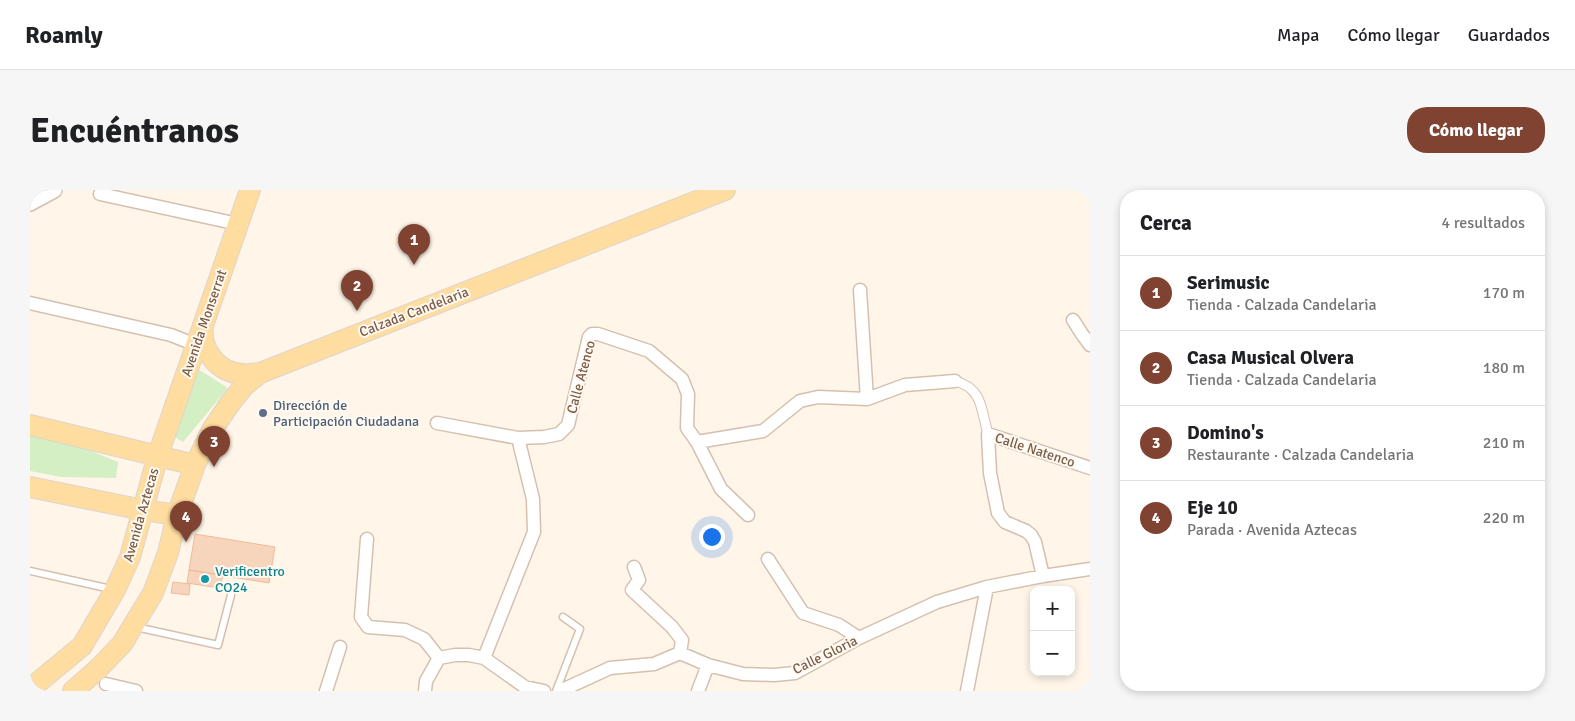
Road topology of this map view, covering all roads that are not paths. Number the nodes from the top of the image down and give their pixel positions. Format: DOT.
graph roads {
  1 [pos="54,190"];
  2 [pos="250,190"];
  3 [pos="725,190"];
  4 [pos="100,194"];
  5 [pos="30,202"];
  6 [pos="238,224"];
  7 [pos="860,290"];
  8 [pos="30,303"];
  9 [pos="1073,320"];
  10 [pos="203,325"];
  11 [pos="196,345"];
  12 [pos="1090,345"];
  13 [pos="260,372"];
  14 [pos="955,381"];
  15 [pos="867,399"];
  16 [pos="437,423"];
  17 [pos="30,425"];
  18 [pos="988,434"];
  19 [pos="518,438"];
  20 [pos="698,442"];
  21 [pos="158,455"];
  22 [pos="195,465"];
  23 [pos="1090,468"];
  24 [pos="30,487"];
  25 [pos="143,510"];
  26 [pos="748,514"];
  27 [pos="177,515"];
  28 [pos="367,539"];
  29 [pos="768,559"];
  30 [pos="634,567"];
  31 [pos="1090,569"];
  32 [pos="30,571"];
  33 [pos="1043,576"];
  34 [pos="987,587"];
  35 [pos="115,590"];
  36 [pos="231,596"];
  37 [pos="563,617"];
  38 [pos="132,626"];
  39 [pos="859,638"];
  40 [pos="340,646"];
  41 [pos="680,653"];
  42 [pos="439,658"];
  43 [pos="484,658"];
  44 [pos="708,665"];
  45 [pos="104,681"];
  46 [pos="30,689"];
  47 [pos="73,691"];
  48 [pos="136,691"];
  49 [pos="326,691"];
  50 [pos="425,691"];
  51 [pos="544,691"];
  52 [pos="556,691"];
  53 [pos="560,691"];
  54 [pos="698,691"];
  55 [pos="967,691"];
  1 -- 5 [label="street"];
  2 -- 6 [label="main road, Avenida Monserrat"];
  3 -- 13 [label="main road, Calzada Candelaria"];
  4 -- 6 [label="street"];
  6 -- 10 [label="main road, Avenida Monserrat"];
  7 -- 15 [label="street"];
  8 -- 11 [label="street"];
  9 -- 12 [label="street"];
  10 -- 11 [label="main road, Avenida Monserrat"];
  10 -- 13 [label="main road"];
  11 -- 21 [label="main road, Avenida Monserrat"];
  13 -- 22 [label="main road, Calzada Candelaria"];
  14 -- 15 [label="street"];
  14 -- 18 [label="street, Calle Natenco"];
  15 -- 20 [label="street"];
  16 -- 19 [label="street"];
  17 -- 21 [label="main road"];
  18 -- 23 [label="street, Calle Natenco"];
  18 -- 33 [label="street"];
  19 -- 20 [label="street, Calle Atenco"];
  19 -- 43 [label="street"];
  20 -- 26 [label="street, Calle Atenco"];
  21 -- 22 [label="main road"];
  21 -- 25 [label="main road, Avenida Aztecas"];
  22 -- 27 [label="main road, Calzada Candelaria"];
  24 -- 25 [label="main road"];
  25 -- 27 [label="main road"];
  25 -- 35 [label="main road, Avenida Aztecas"];
  27 -- 38 [label="main road"];
  28 -- 42 [label="street"];
  29 -- 39 [label="street"];
  30 -- 41 [label="street"];
  31 -- 33 [label="street, Calle Gloria"];
  32 -- 35 [label="lane"];
  33 -- 34 [label="street, Calle Gloria"];
  34 -- 39 [label="street, Calle Gloria"];
  34 -- 55 [label="street"];
  35 -- 46 [label="main road, Avenida Aztecas"];
  36 -- 38 [label="lane"];
  37 -- 52 [label="lane"];
  38 -- 45 [label="main road"];
  39 -- 44 [label="street, Calle Gloria"];
  40 -- 49 [label="street"];
  41 -- 44 [label="street, Calle Gloria"];
  41 -- 53 [label="street"];
  42 -- 43 [label="street"];
  42 -- 50 [label="street"];
  43 -- 51 [label="street"];
  44 -- 54 [label="street"];
  45 -- 47 [label="main road"];
  45 -- 48 [label="street"];
}
